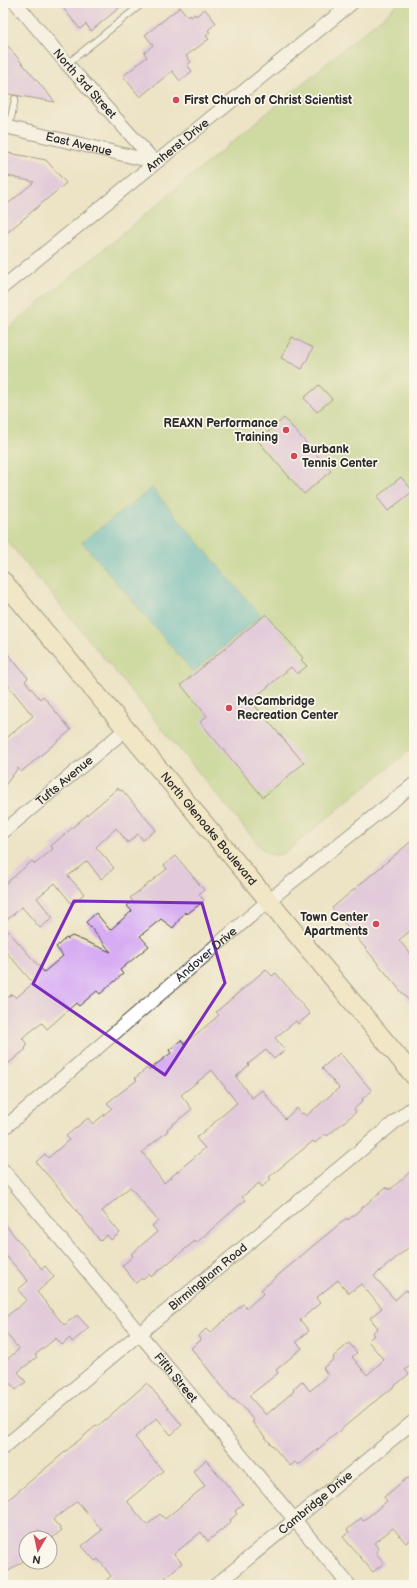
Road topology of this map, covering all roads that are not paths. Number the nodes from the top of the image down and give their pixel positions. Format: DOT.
graph roads {
  1 [pos="16,3"];
  2 [pos="143,3"];
  3 [pos="352,3"];
  4 [pos="67,64"];
  5 [pos="15,99"];
  6 [pos="6,126"];
  7 [pos="155,162"];
  8 [pos="3,287"];
  9 [pos="3,581"];
  10 [pos="125,730"];
  11 [pos="414,784"];
  12 [pos="3,832"];
  13 [pos="268,901"];
  14 [pos="414,1076"];
  15 [pos="414,1106"];
  16 [pos="3,1129"];
  17 [pos="3,1170"];
  18 [pos="140,1333"];
  19 [pos="414,1421"];
  20 [pos="3,1448"];
  21 [pos="295,1519"];
  22 [pos="216,1585"];
  23 [pos="349,1585"];
  1 -- 4 [label="street, North 3rd Street"];
  2 -- 4 [label="lane"];
  3 -- 7 [label="street, Amherst Drive"];
  4 -- 7 [label="street, North 3rd Street"];
  5 -- 6 [label="lane"];
  6 -- 7 [label="street, East Avenue"];
  7 -- 8 [label="street, Amherst Drive"];
  9 -- 10 [label="main road, North Glenoaks Boulevard"];
  10 -- 12 [label="street, Tufts Avenue"];
  10 -- 13 [label="main road, North Glenoaks Boulevard"];
  11 -- 13 [label="street, Andover Drive"];
  13 -- 14 [label="main road, North Glenoaks Boulevard"];
  13 -- 16 [label="street, Andover Drive"];
  15 -- 18 [label="street, Birmingham Road"];
  17 -- 18 [label="street, Fifth Street"];
  18 -- 20 [label="street, Birmingham Road"];
  18 -- 21 [label="street, Fifth Street"];
  19 -- 21 [label="street, Cambridge Drive"];
  21 -- 22 [label="street, Cambridge Drive"];
  21 -- 23 [label="street, Fifth Street"];
}
